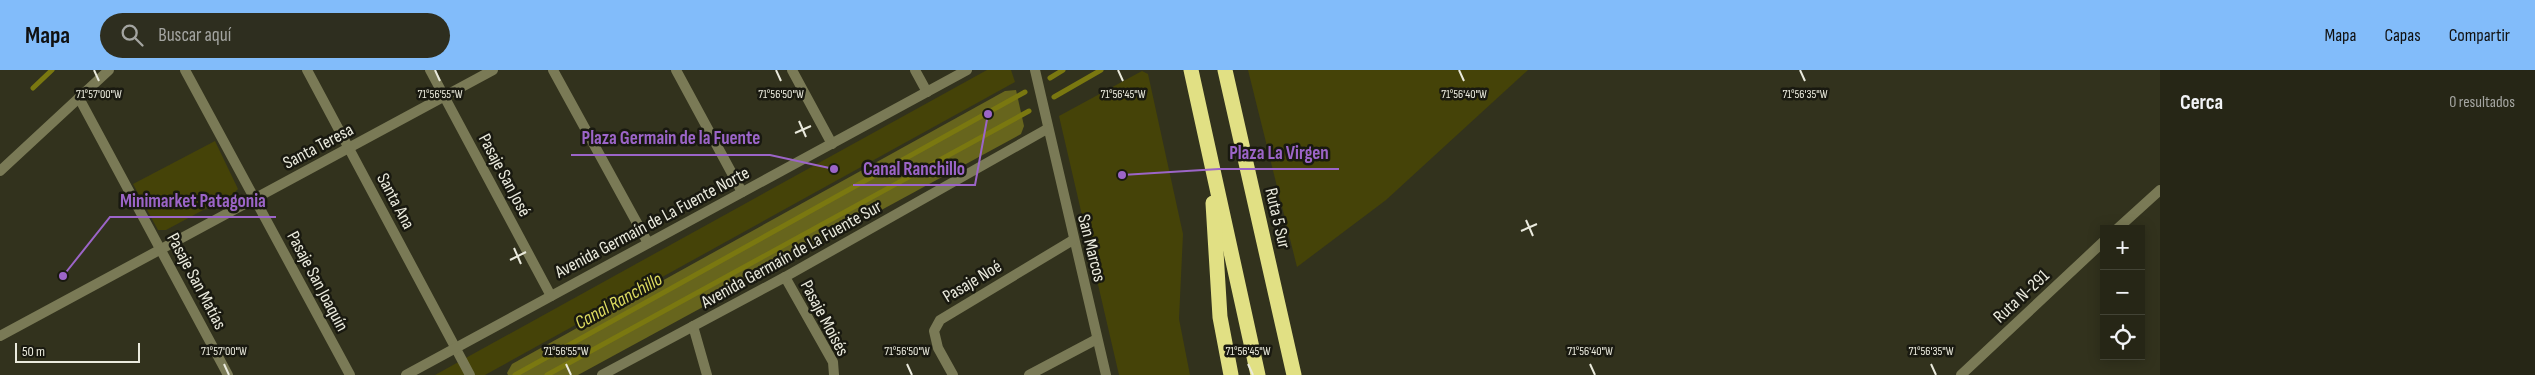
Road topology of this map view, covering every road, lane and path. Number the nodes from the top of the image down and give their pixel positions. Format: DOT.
graph roads {
  1 [pos="109,70"];
  2 [pos="185,70"];
  3 [pos="306,70"];
  4 [pos="430,70"];
  5 [pos="493,70"];
  6 [pos="554,70"];
  7 [pos="676,70"];
  8 [pos="792,70"];
  9 [pos="914,70"];
  10 [pos="968,70"];
  11 [pos="1035,70"];
  12 [pos="1192,70"];
  13 [pos="1225,70"];
  14 [pos="927,92"];
  15 [pos="444,97"];
  16 [pos="79,98"];
  17 [pos="1047,129"];
  18 [pos="832,144"];
  19 [pos="1208,145"];
  20 [pos="349,148"];
  21 [pos="0,170"];
  22 [pos="2160,190"];
  23 [pos="742,192"];
  24 [pos="255,199"];
  25 [pos="2121,225"];
  26 [pos="1073,240"];
  27 [pos="648,243"];
  28 [pos="2100,245"];
  29 [pos="162,249"];
  30 [pos="785,277"];
  31 [pos="551,296"];
  32 [pos="693,326"];
  33 [pos="0,336"];
  34 [pos="1097,339"];
  35 [pos="456,348"];
  36 [pos="228,375"];
  37 [pos="350,375"];
  38 [pos="406,375"];
  39 [pos="470,375"];
  40 [pos="602,375"];
  41 [pos="707,375"];
  42 [pos="834,375"];
  43 [pos="953,375"];
  44 [pos="1029,375"];
  45 [pos="1106,375"];
  46 [pos="1231,375"];
  47 [pos="1258,375"];
  48 [pos="1294,375"];
  49 [pos="1961,375"];
  1 -- 16 [label="street"];
  2 -- 24 [label="street, Pasaje San Joaquín"];
  3 -- 20 [label="street, Santa Ana"];
  4 -- 15 [label="street, Pasaje San José"];
  5 -- 15 [label="street, Santa Teresa"];
  6 -- 27 [label="street"];
  7 -- 23 [label="street"];
  8 -- 18 [label="street"];
  9 -- 14 [label="street"];
  10 -- 14 [label="street, Avenida Germaín de La Fuente Norte"];
  11 -- 17 [label="street, San Marcos"];
  12 -- 19 [label="highway"];
  13 -- 48 [label="highway, Ruta 5 Sur"];
  14 -- 18 [label="street, Avenida Germaín de La Fuente Norte"];
  15 -- 20 [label="street, Santa Teresa"];
  15 -- 31 [label="street, Pasaje San José"];
  16 -- 21 [label="street"];
  16 -- 29 [label="street, Pasaje San Matías"];
  17 -- 26 [label="street, San Marcos"];
  17 -- 30 [label="street, Avenida Germaín de La Fuente Sur"];
  18 -- 23 [label="street, Avenida Germaín de La Fuente Norte"];
  19 -- 46 [label="highway"];
  19 -- 47 [label="highway"];
  20 -- 24 [label="street, Santa Teresa"];
  20 -- 35 [label="street, Santa Ana"];
  22 -- 25 [label="street"];
  23 -- 27 [label="street, Avenida Germaín de La Fuente Norte"];
  24 -- 29 [label="street, Santa Teresa"];
  24 -- 37 [label="street, Pasaje San Joaquín"];
  26 -- 34 [label="street, San Marcos"];
  26 -- 43 [label="street, Pasaje Noé"];
  27 -- 31 [label="street, Avenida Germaín de La Fuente Norte"];
  28 -- 49 [label="street, Ruta N-291"];
  29 -- 33 [label="street, Santa Teresa"];
  29 -- 36 [label="street, Pasaje San Matías"];
  30 -- 32 [label="street, Avenida Germaín de La Fuente Sur"];
  30 -- 42 [label="street, Pasaje Moisés"];
  31 -- 35 [label="street, Avenida Germaín de La Fuente Norte"];
  32 -- 40 [label="street, Avenida Germaín de La Fuente Sur"];
  32 -- 41 [label="street"];
  34 -- 44 [label="street"];
  34 -- 45 [label="street, San Marcos"];
  35 -- 38 [label="street, Avenida Germaín de La Fuente Norte"];
  35 -- 39 [label="street, Santa Ana"];
}
